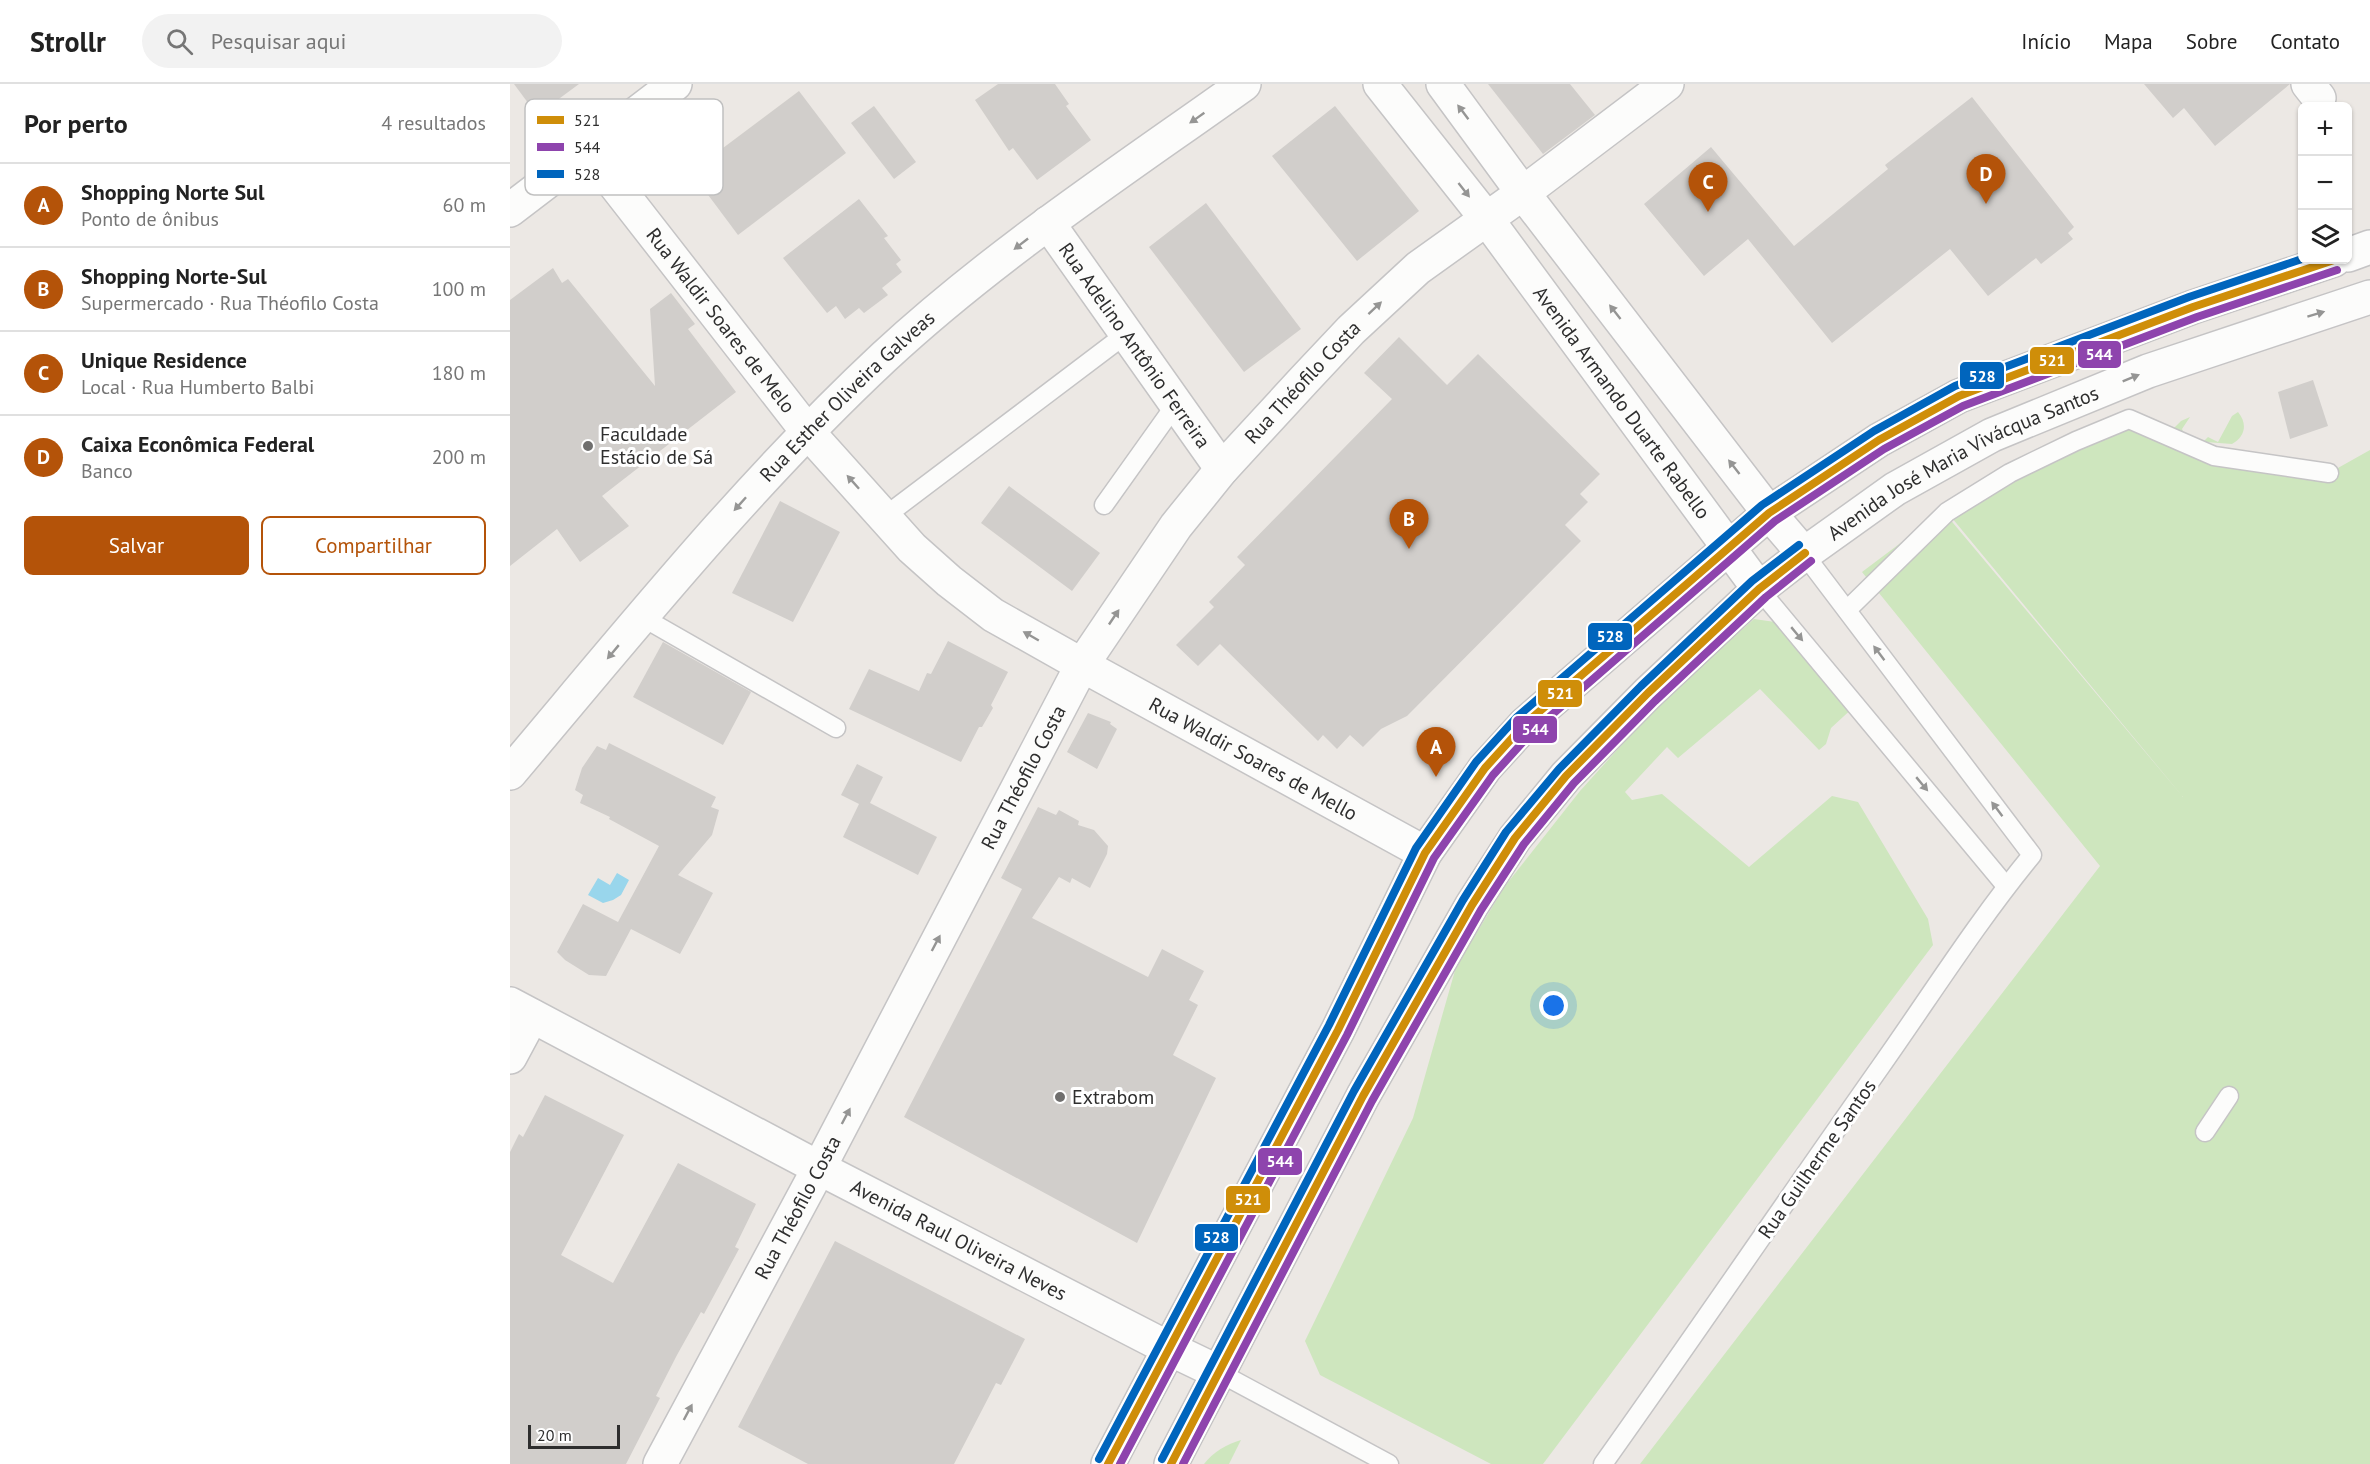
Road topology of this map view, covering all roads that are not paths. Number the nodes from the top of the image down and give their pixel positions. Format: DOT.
graph roads {
  1 [pos="675,84"];
  2 [pos="1244,84"];
  3 [pos="1380,84"];
  4 [pos="1443,84"];
  5 [pos="1667,84"];
  6 [pos="655,99"];
  7 [pos="1523,193"];
  8 [pos="530,195"];
  9 [pos="623,195"];
  10 [pos="510,210"];
  11 [pos="1486,218"];
  12 [pos="1048,223"];
  13 [pos="2370,248"];
  14 [pos="2352,254"];
  15 [pos="2322,264"];
  16 [pos="2370,297"];
  17 [pos="1126,334"];
  18 [pos="1176,404"];
  19 [pos="807,431"];
  20 [pos="1222,469"];
  21 [pos="2329,473"];
  22 [pos="1104,505"];
  23 [pos="1769,513"];
  24 [pos="884,517"];
  25 [pos="1728,547"];
  26 [pos="1804,554"];
  27 [pos="1759,589"];
  28 [pos="1847,610"];
  29 [pos="642,617"];
  30 [pos="1082,666"];
  31 [pos="836,728"];
  32 [pos="510,773"];
  33 [pos="1425,853"];
  34 [pos="2006,886"];
  35 [pos="521,1010"];
  36 [pos="510,1057"];
  37 [pos="2229,1096"];
  38 [pos="2205,1132"];
  39 [pos="819,1168"];
  40 [pos="1168,1348"];
  41 [pos="1218,1372"];
  42 [pos="660,1464"];
  43 [pos="1108,1464"];
  44 [pos="1171,1464"];
  45 [pos="1389,1464"];
  46 [pos="1603,1464"];
  1 -- 6 [label="street"];
  2 -- 12 [label="street, Rua Esther Oliveira Galveas, one-way"];
  3 -- 11 [label="street, Avenida Armando Duarte Rabello, one-way"];
  7 -- 4 [label="street, one-way"];
  5 -- 7 [label="street, Rua Théofilo Costa"];
  7 -- 11 [label="street, Rua Théofilo Costa"];
  23 -- 7 [label="street, one-way"];
  8 -- 10 [label="street"];
  9 -- 19 [label="street, Rua Waldir Soares de Melo"];
  20 -- 11 [label="street, Rua Théofilo Costa, one-way"];
  11 -- 25 [label="street, Avenida Armando Duarte Rabello"];
  12 -- 17 [label="street, Rua Adelino Antônio Ferreira"];
  12 -- 19 [label="street, Rua Esther Oliveira Galveas, one-way"];
  13 -- 14 [label="street"];
  15 -- 23 [label="street"];
  26 -- 16 [label="street, Avenida José Maria Vivácqua Santos, one-way"];
  17 -- 18 [label="street, Rua Adelino Antônio Ferreira"];
  17 -- 24 [label="lane"];
  18 -- 20 [label="street, Rua Adelino Antônio Ferreira"];
  18 -- 22 [label="lane"];
  24 -- 19 [label="street, Rua Waldir Soares de Melo, one-way"];
  19 -- 29 [label="street, Rua Esther Oliveira Galveas, one-way"];
  30 -- 20 [label="street, Rua Théofilo Costa, one-way"];
  21 -- 28 [label="lane"];
  23 -- 25 [label="street"];
  23 -- 26 [label="street"];
  30 -- 24 [label="street, Rua Waldir Soares de Melo, one-way"];
  25 -- 27 [label="street, Avenida Armando Duarte Rabello"];
  25 -- 33 [label="street"];
  26 -- 27 [label="street, Avenida José Maria Vivácqua Santos"];
  26 -- 28 [label="lane"];
  27 -- 34 [label="lane, Avenida Armando Duarte Rabello, one-way"];
  27 -- 41 [label="street, Avenida José Maria Vivácqua Santos"];
  34 -- 28 [label="lane, Rua Guilherme Santos, one-way"];
  29 -- 31 [label="lane"];
  29 -- 32 [label="street, Rua Esther Oliveira Galveas, one-way"];
  30 -- 33 [label="street, Rua Waldir Soares de Mello"];
  39 -- 30 [label="street, Rua Théofilo Costa, one-way"];
  33 -- 40 [label="street"];
  34 -- 46 [label="lane, Rua Guilherme Santos"];
  35 -- 36 [label="street"];
  35 -- 39 [label="street, Avenida Raul Oliveira Neves"];
  37 -- 38 [label="lane"];
  39 -- 40 [label="street, Avenida Raul Oliveira Neves"];
  42 -- 39 [label="street, Rua Théofilo Costa, one-way"];
  40 -- 41 [label="street, Avenida Raul Oliveira Neves"];
  40 -- 43 [label="street"];
  41 -- 44 [label="street, Avenida José Maria Vivácqua Santos"];
  41 -- 45 [label="lane"];
}
